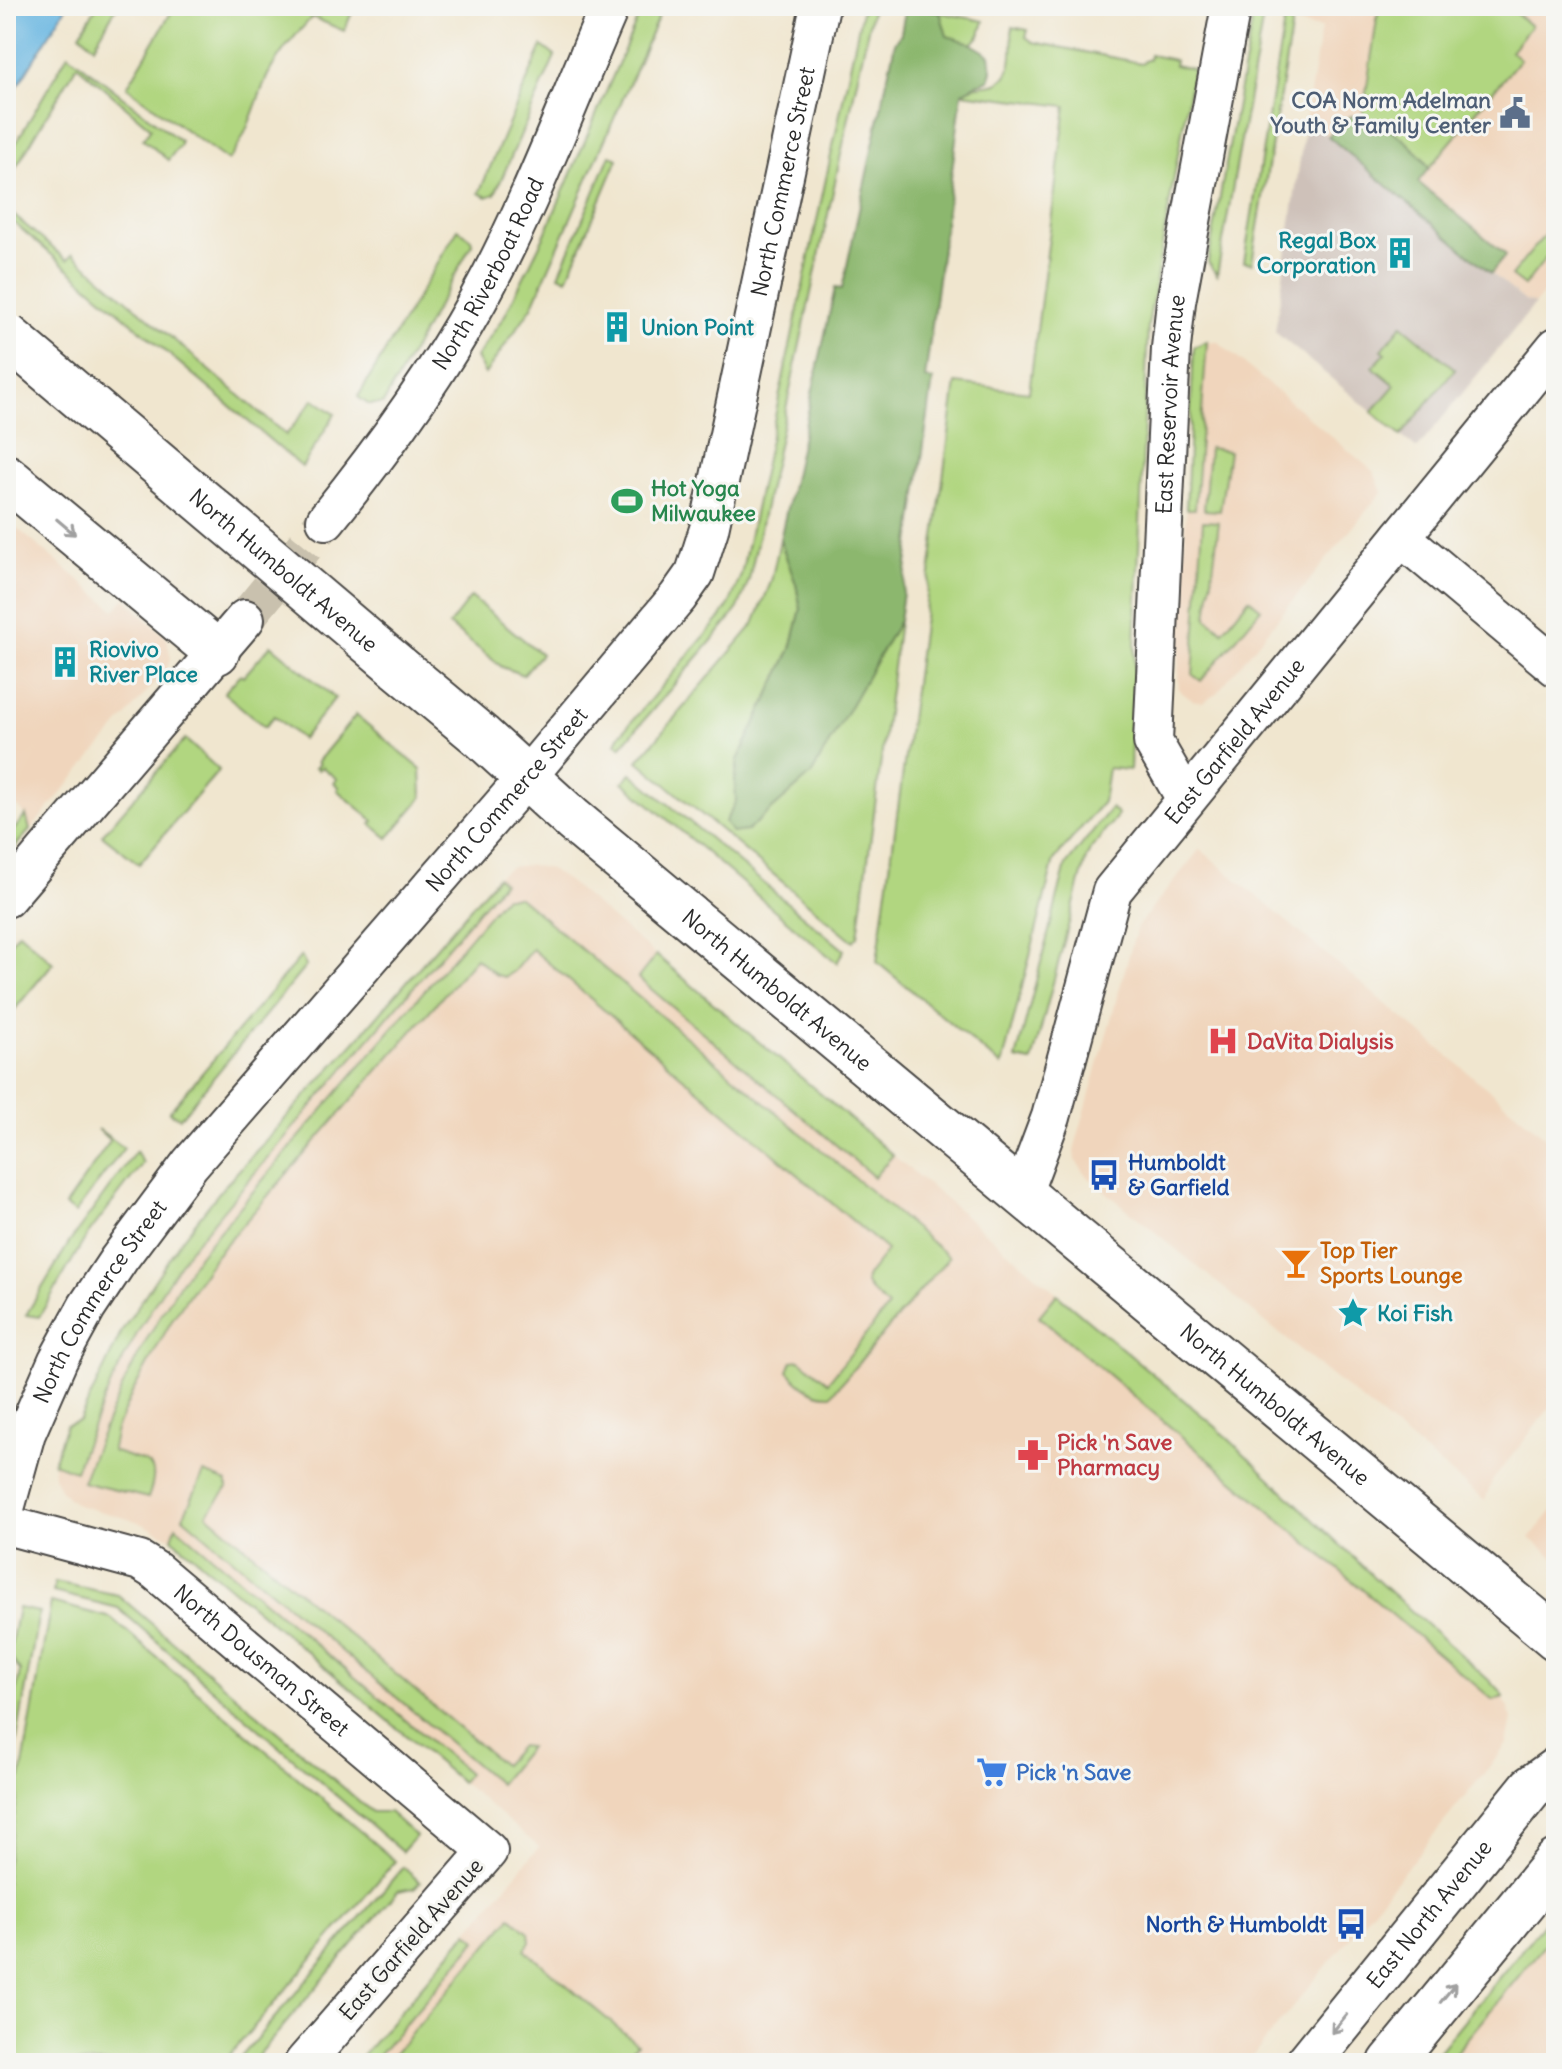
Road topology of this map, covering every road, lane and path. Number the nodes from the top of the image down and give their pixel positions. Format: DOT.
graph roads {
  1 [pos="610,6"];
  2 [pos="820,6"];
  3 [pos="1231,6"];
  4 [pos="7,337"];
  5 [pos="1556,347"];
  6 [pos="6,477"];
  7 [pos="326,520"];
  8 [pos="1401,537"];
  9 [pos="245,619"];
  10 [pos="217,652"];
  11 [pos="1556,667"];
  12 [pos="526,778"];
  13 [pos="1186,799"];
  14 [pos="6,898"];
  15 [pos="1022,1194"];
  16 [pos="6,1505"];
  17 [pos="6,1525"];
  18 [pos="1556,1638"];
  19 [pos="1556,1770"];
  20 [pos="488,1851"];
  21 [pos="1556,1862"];
  22 [pos="304,2063"];
  23 [pos="1308,2063"];
  24 [pos="1391,2063"];
  1 -- 7 [label="street, North Riverboat Road"];
  2 -- 12 [label="street, North Commerce Street"];
  3 -- 13 [label="street, East Reservoir Avenue"];
  4 -- 12 [label="street, North Humboldt Avenue, bridge"];
  5 -- 8 [label="street, East Garfield Avenue"];
  6 -- 10 [label="street, one-way"];
  8 -- 11 [label="street"];
  8 -- 13 [label="street, East Garfield Avenue"];
  9 -- 10 [label="street"];
  10 -- 14 [label="street"];
  12 -- 15 [label="street, North Humboldt Avenue"];
  12 -- 16 [label="street, North Commerce Street"];
  13 -- 15 [label="street, East Garfield Avenue"];
  15 -- 18 [label="street, North Humboldt Avenue"];
  17 -- 20 [label="street, North Dousman Street"];
  19 -- 23 [label="street, East North Avenue, one-way"];
  20 -- 22 [label="street, East Garfield Avenue"];
  24 -- 21 [label="street, one-way"];
}
